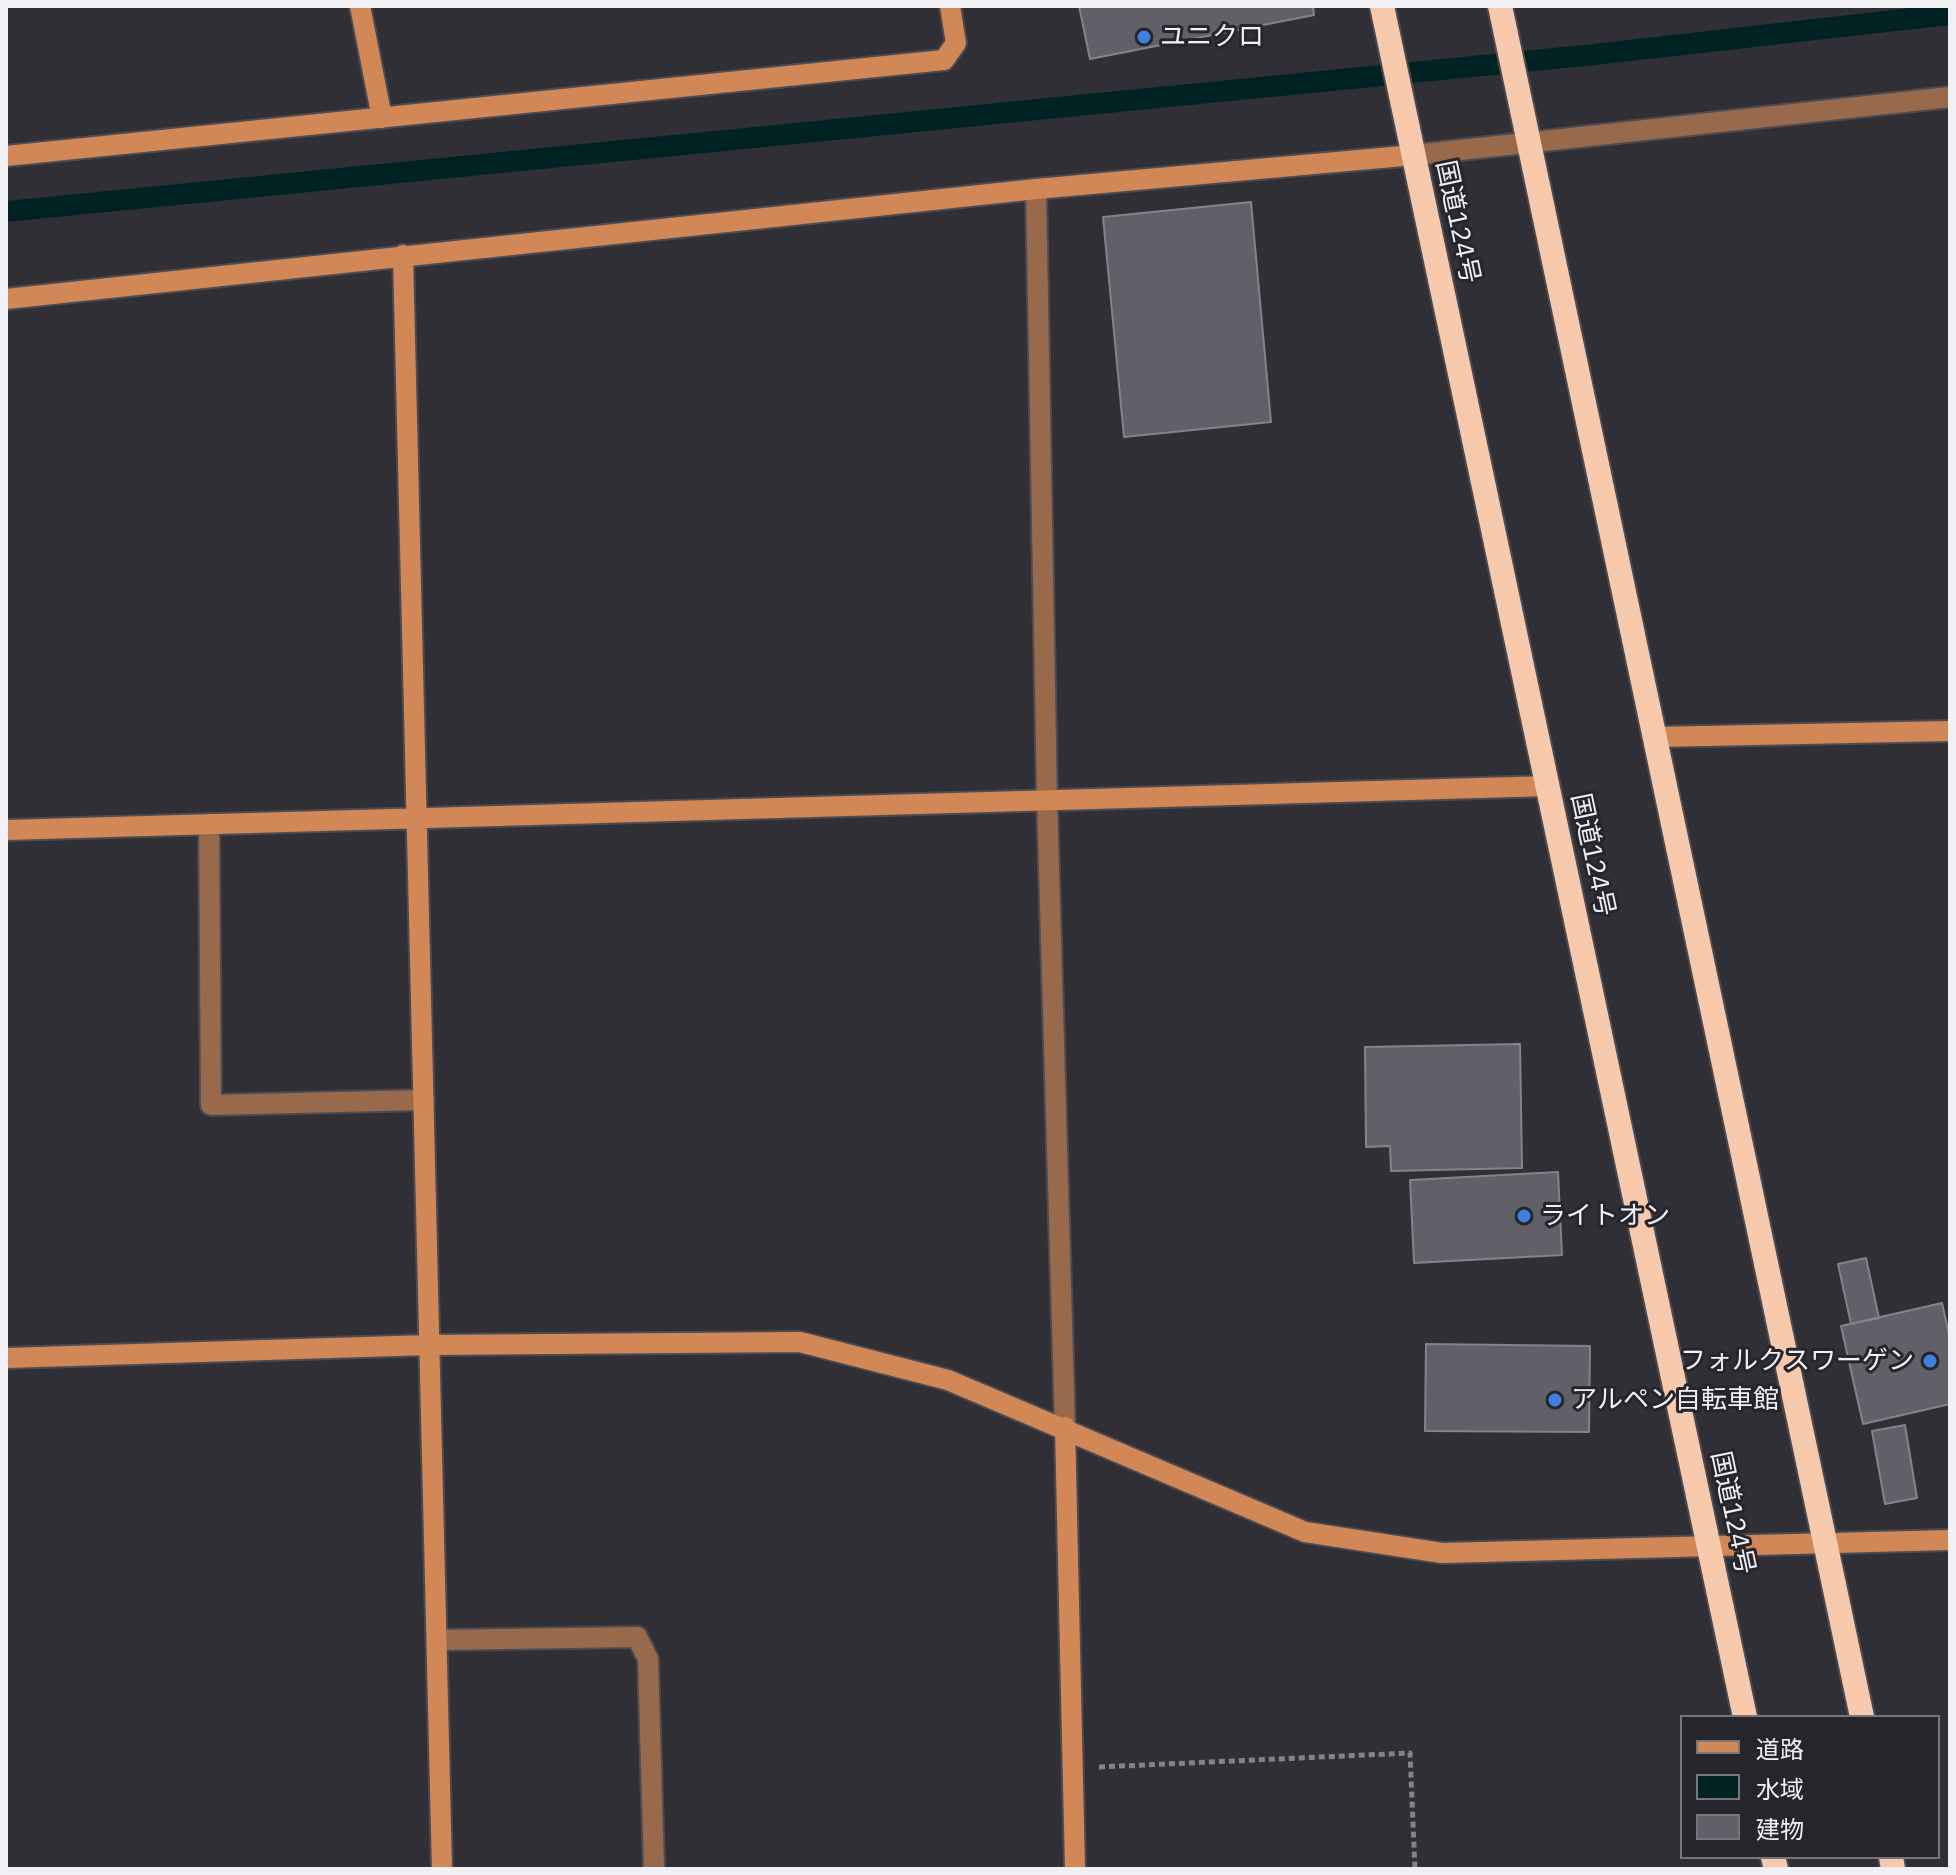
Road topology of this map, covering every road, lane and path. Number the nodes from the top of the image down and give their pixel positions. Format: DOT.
graph roads {
  1 [pos="360,6"];
  2 [pos="950,6"];
  3 [pos="1382,6"];
  4 [pos="1500,6"];
  5 [pos="1950,97"];
  6 [pos="382,118"];
  7 [pos="1527,144"];
  8 [pos="1414,155"];
  9 [pos="6,156"];
  10 [pos="1036,189"];
  11 [pos="403,255"];
  12 [pos="6,299"];
  13 [pos="1950,731"];
  14 [pos="1655,737"];
  15 [pos="1549,786"];
  16 [pos="1047,800"];
  17 [pos="417,817"];
  18 [pos="209,824"];
  19 [pos="6,830"];
  20 [pos="424,1100"];
  21 [pos="428,1345"];
  22 [pos="6,1358"];
  23 [pos="1065,1427"];
  24 [pos="1950,1540"];
  25 [pos="1825,1543"];
  26 [pos="1710,1546"];
  27 [pos="437,1640"];
  28 [pos="1745,1715"];
  29 [pos="1862,1715"];
  30 [pos="1075,1769"];
  31 [pos="442,1869"];
  32 [pos="654,1869"];
  33 [pos="1075,1869"];
  34 [pos="1415,1869"];
  1 -- 6 [label="street"];
  2 -- 6 [label="street"];
  3 -- 8 [label="highway, 国道124号"];
  4 -- 7 [label="highway"];
  5 -- 7 [label="street"];
  6 -- 9 [label="street"];
  7 -- 8 [label="street"];
  7 -- 14 [label="highway"];
  8 -- 10 [label="street"];
  8 -- 15 [label="highway, 国道124号"];
  10 -- 11 [label="street"];
  10 -- 16 [label="street"];
  11 -- 12 [label="street"];
  11 -- 17 [label="street"];
  13 -- 14 [label="street"];
  14 -- 25 [label="highway"];
  15 -- 16 [label="street"];
  15 -- 26 [label="highway, 国道124号"];
  16 -- 17 [label="street"];
  16 -- 23 [label="street"];
  17 -- 18 [label="street"];
  17 -- 20 [label="street"];
  18 -- 19 [label="street"];
  18 -- 20 [label="street"];
  20 -- 21 [label="street"];
  21 -- 22 [label="street"];
  21 -- 23 [label="street"];
  21 -- 27 [label="street"];
  23 -- 26 [label="street"];
  23 -- 30 [label="street"];
  24 -- 25 [label="street"];
  25 -- 26 [label="street"];
  25 -- 29 [label="highway"];
  26 -- 28 [label="highway, 国道124号"];
  27 -- 31 [label="street"];
  27 -- 32 [label="street"];
  30 -- 33 [label="street"];
  30 -- 34 [label="path"];
}
